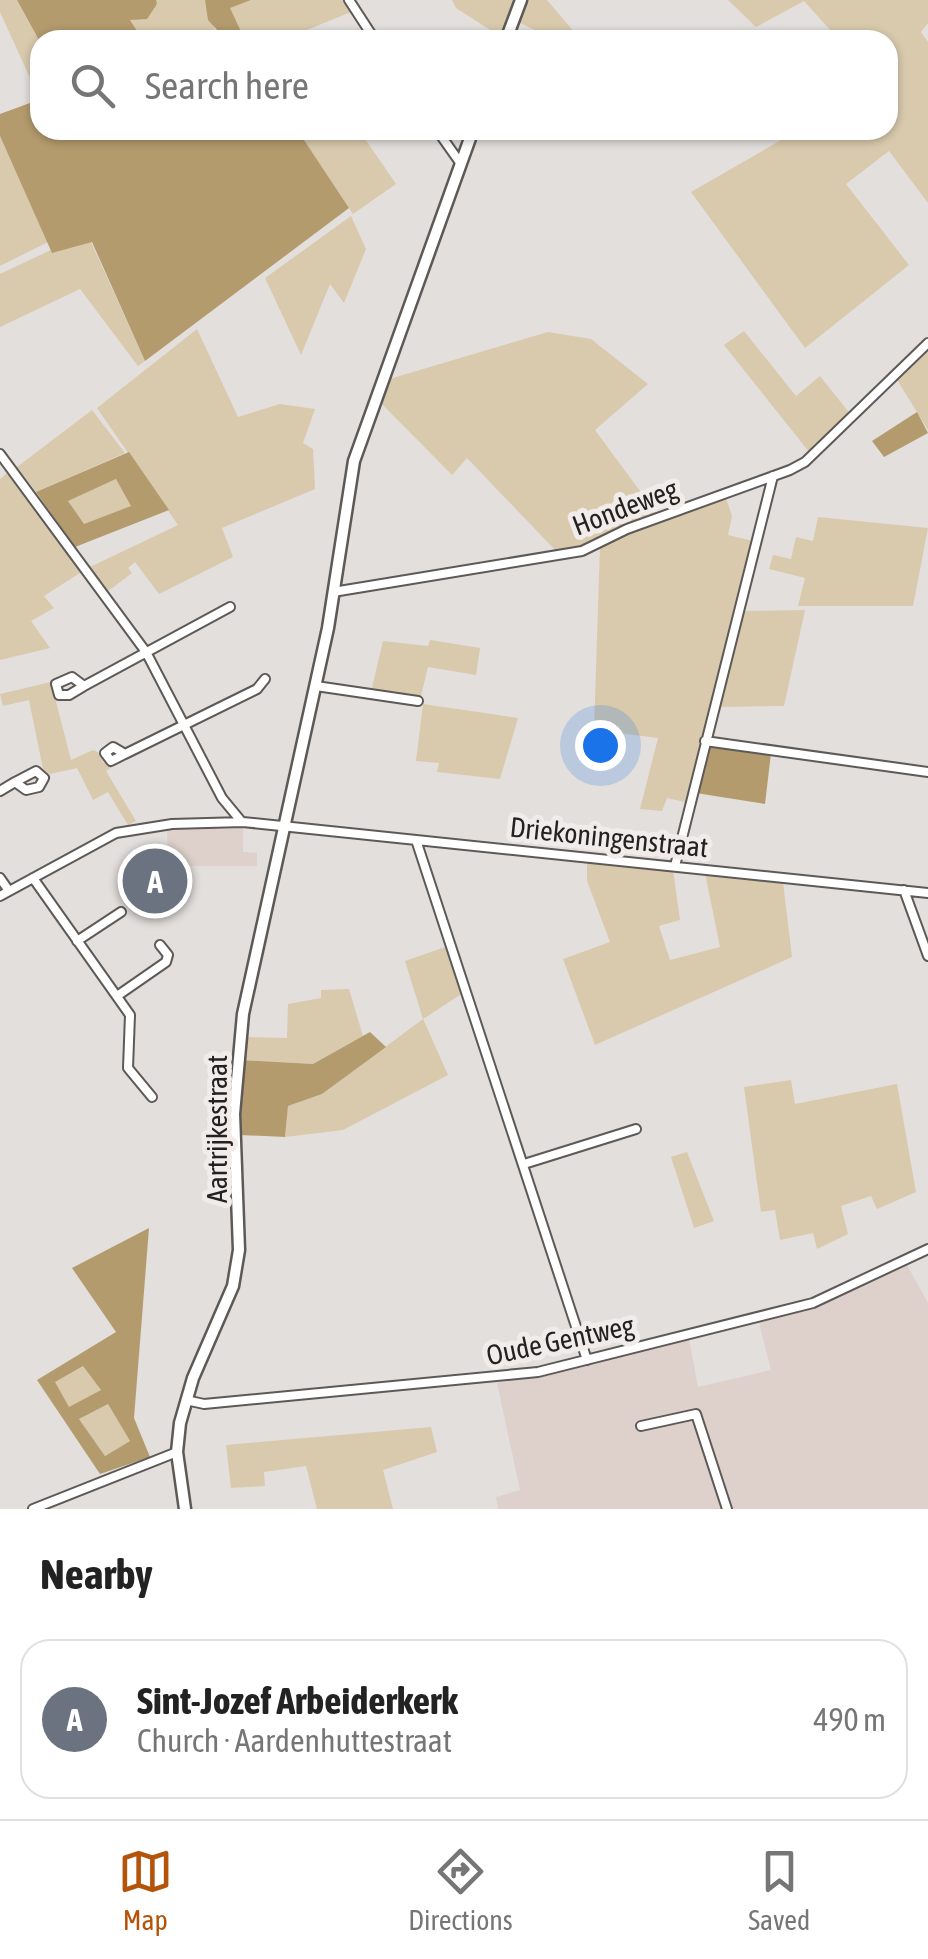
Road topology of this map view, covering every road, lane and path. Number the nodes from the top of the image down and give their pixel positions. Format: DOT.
graph roads {
  1 [pos="349,0"];
  2 [pos="521,0"];
  3 [pos="368,30"];
  4 [pos="510,30"];
  5 [pos="443,140"];
  6 [pos="469,140"];
  7 [pos="461,164"];
  8 [pos="928,344"];
  9 [pos="0,454"];
  10 [pos="773,476"];
  11 [pos="333,592"];
  12 [pos="230,607"];
  13 [pos="146,652"];
  14 [pos="265,680"];
  15 [pos="84,686"];
  16 [pos="316,686"];
  17 [pos="418,701"];
  18 [pos="184,725"];
  19 [pos="706,741"];
  20 [pos="126,754"];
  21 [pos="928,772"];
  22 [pos="15,782"];
  23 [pos="0,791"];
  24 [pos="242,822"];
  25 [pos="286,824"];
  26 [pos="416,840"];
  27 [pos="674,866"];
  28 [pos="0,878"];
  29 [pos="32,878"];
  30 [pos="904,890"];
  31 [pos="928,893"];
  32 [pos="4,894"];
  33 [pos="121,912"];
  34 [pos="77,941"];
  35 [pos="160,945"];
  36 [pos="928,956"];
  37 [pos="116,996"];
  38 [pos="152,1097"];
  39 [pos="636,1129"];
  40 [pos="524,1164"];
  41 [pos="928,1249"];
  42 [pos="587,1360"];
  43 [pos="186,1400"];
  44 [pos="641,1426"];
  45 [pos="177,1452"];
  46 [pos="33,1509"];
  47 [pos="185,1509"];
  48 [pos="727,1509"];
  1 -- 3 [label="street"];
  2 -- 4 [label="street"];
  5 -- 7 [label="street"];
  6 -- 7 [label="street, Aartrijkestraat"];
  7 -- 11 [label="street, Aartrijkestraat"];
  8 -- 10 [label="street, Hondeweg"];
  9 -- 13 [label="street"];
  10 -- 11 [label="street, Hondeweg"];
  10 -- 19 [label="street"];
  11 -- 16 [label="street, Aartrijkestraat"];
  12 -- 13 [label="street"];
  13 -- 15 [label="street"];
  13 -- 18 [label="street"];
  14 -- 18 [label="street"];
  16 -- 17 [label="street"];
  16 -- 25 [label="street, Aartrijkestraat"];
  18 -- 20 [label="street"];
  18 -- 24 [label="street"];
  19 -- 21 [label="street"];
  19 -- 27 [label="street"];
  22 -- 23 [label="street"];
  24 -- 25 [label="street, Driekoningenstraat"];
  24 -- 29 [label="street, Driekoningenstraat"];
  25 -- 26 [label="street, Driekoningenstraat"];
  25 -- 43 [label="street, Aartrijkestraat"];
  26 -- 27 [label="street, Driekoningenstraat"];
  26 -- 40 [label="street"];
  27 -- 30 [label="street, Driekoningenstraat"];
  28 -- 32 [label="street"];
  29 -- 32 [label="street, Driekoningenstraat"];
  29 -- 34 [label="street"];
  30 -- 31 [label="street, Driekoningenstraat"];
  30 -- 36 [label="street"];
  33 -- 34 [label="street"];
  34 -- 37 [label="street"];
  35 -- 37 [label="street"];
  37 -- 38 [label="street"];
  39 -- 40 [label="street"];
  40 -- 42 [label="street"];
  41 -- 42 [label="street, Oude Gentweg"];
  42 -- 43 [label="street, Oude Gentweg"];
  43 -- 45 [label="street, Aartrijkestraat"];
  44 -- 48 [label="street"];
  45 -- 46 [label="street"];
  45 -- 47 [label="street, Aartrijkestraat"];
}
